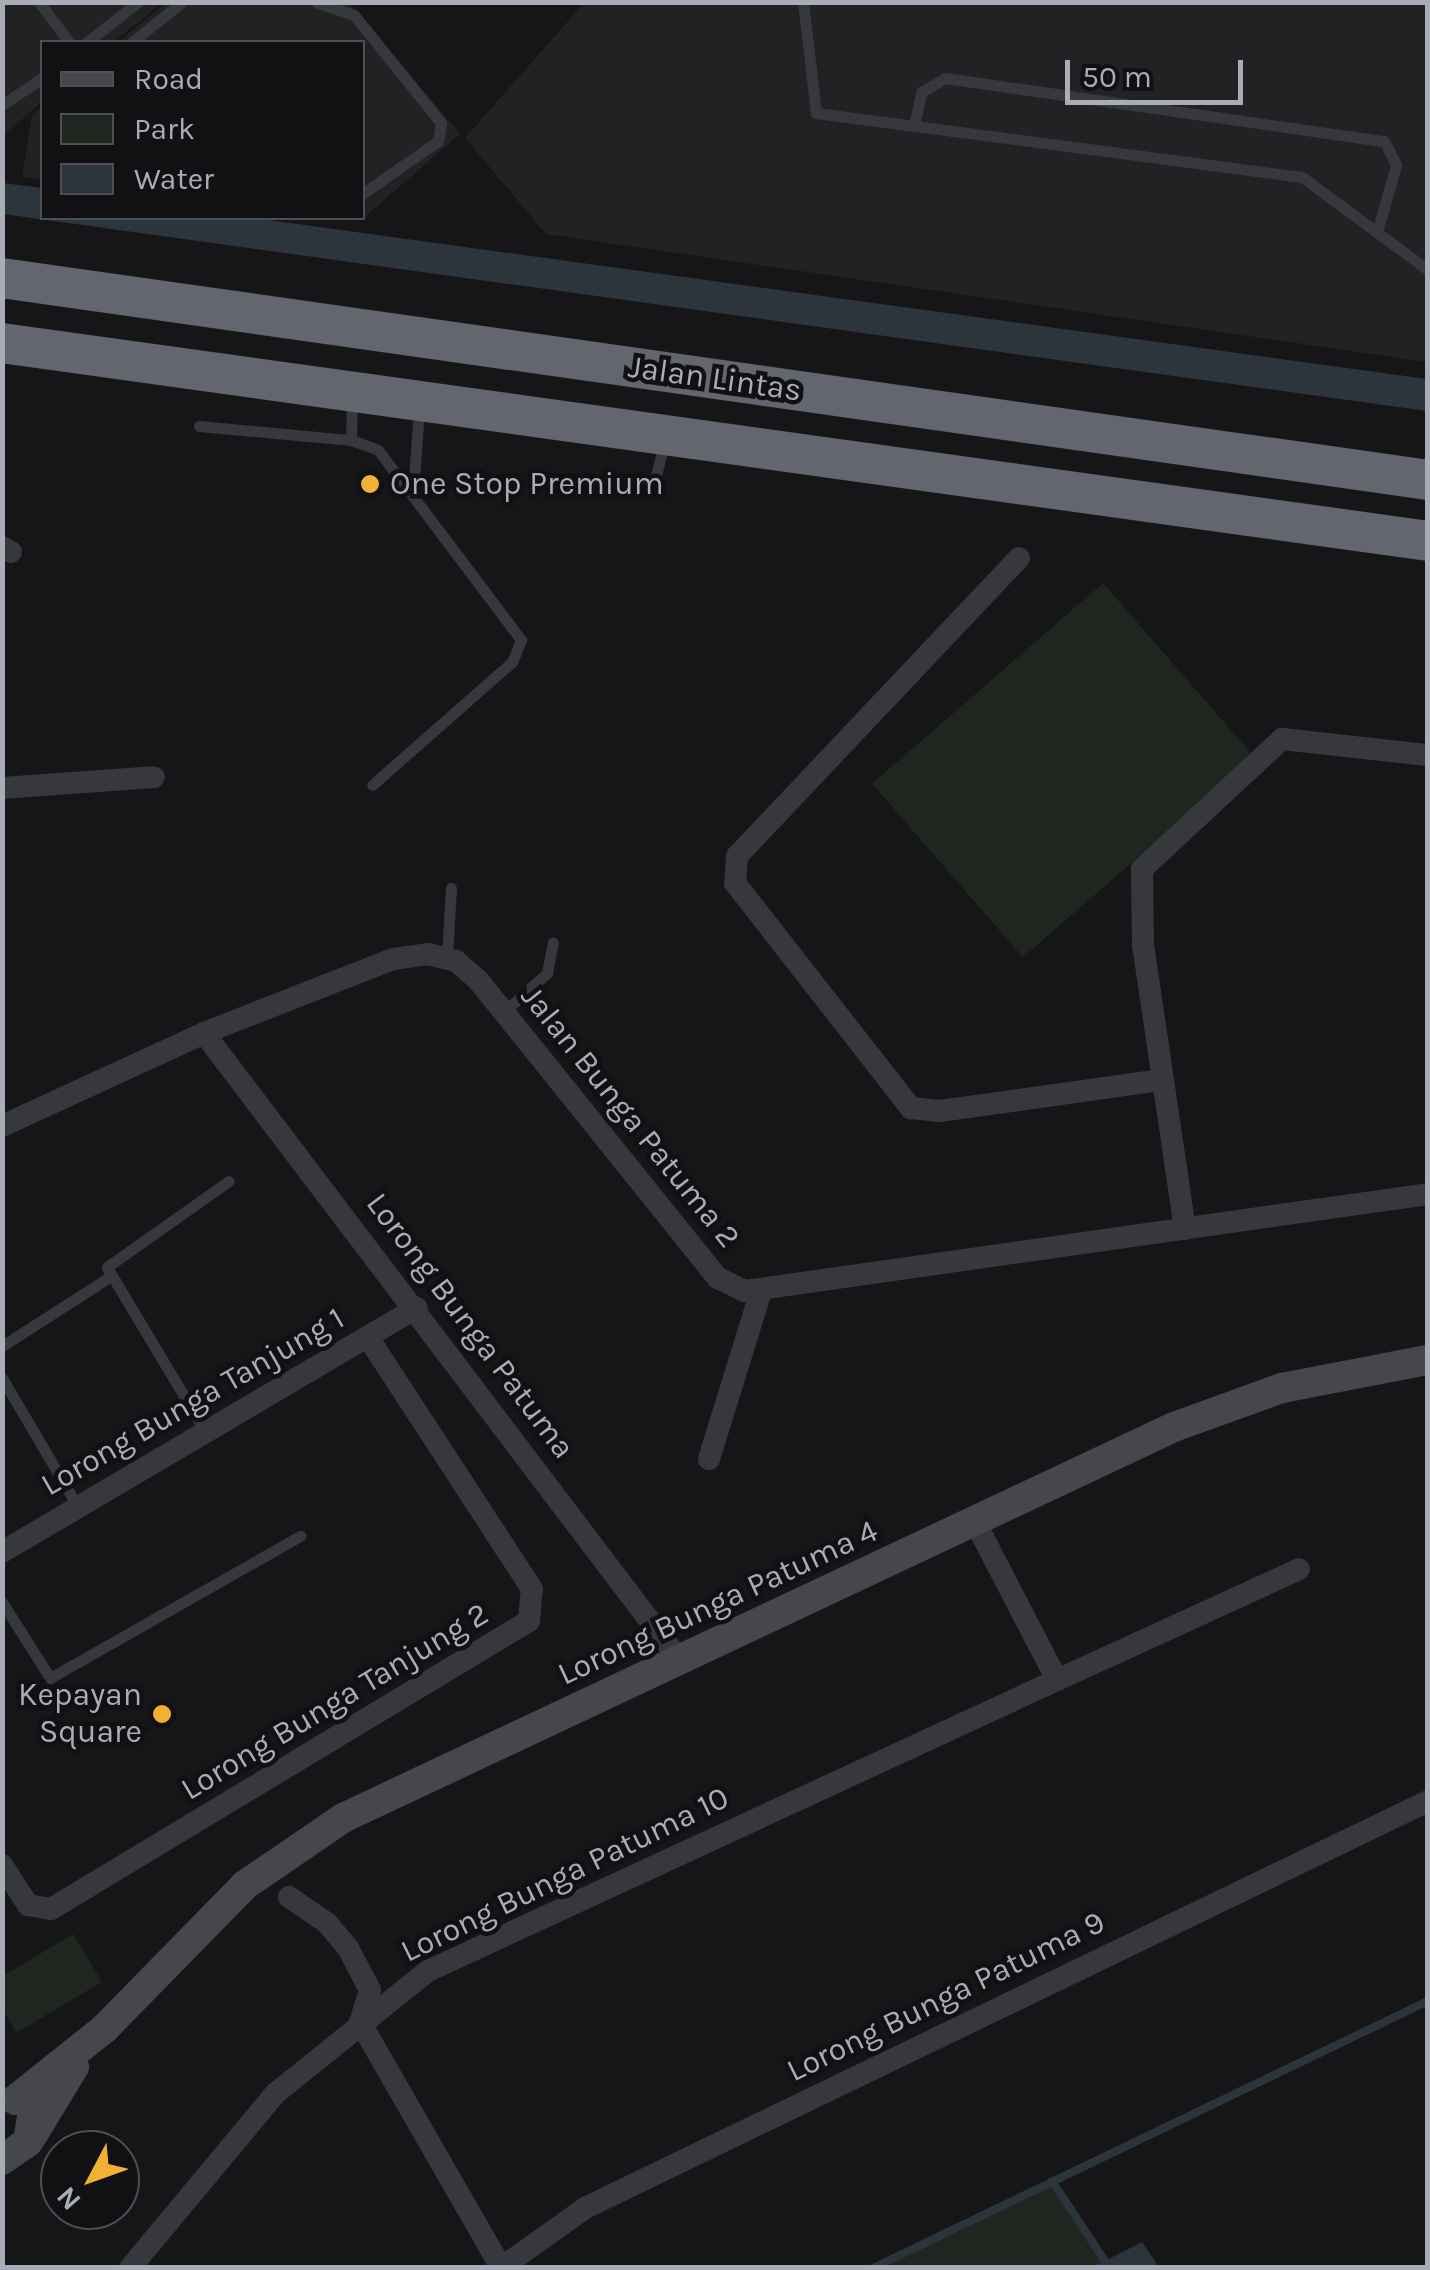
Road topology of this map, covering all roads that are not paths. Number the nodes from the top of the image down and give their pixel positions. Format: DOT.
graph roads {
  1 [pos="40,2"];
  2 [pos="138,2"];
  3 [pos="182,2"];
  4 [pos="316,2"];
  5 [pos="804,2"];
  6 [pos="68,40"];
  7 [pos="90,40"];
  8 [pos="134,40"];
  9 [pos="40,84"];
  10 [pos="2,105"];
  11 [pos="914,126"];
  12 [pos="365,192"];
  13 [pos="1377,232"];
  14 [pos="1428,270"];
  15 [pos="4,276"];
  16 [pos="2,344"];
  17 [pos="352,392"];
  18 [pos="419,402"];
  19 [pos="1020,421"];
  20 [pos="199,426"];
  21 [pos="666,436"];
  22 [pos="351,440"];
  23 [pos="1428,480"];
  24 [pos="653,488"];
  25 [pos="412,494"];
  26 [pos="1174,504"];
  27 [pos="1428,541"];
  28 [pos="1020,558"];
  29 [pos="1428,755"];
  30 [pos="154,777"];
  31 [pos="372,784"];
  32 [pos="2,788"];
  33 [pos="452,888"];
  34 [pos="554,942"];
  35 [pos="447,958"];
  36 [pos="505,1011"];
  37 [pos="204,1033"];
  38 [pos="1160,1080"];
  39 [pos="2,1126"];
  40 [pos="230,1182"];
  41 [pos="1428,1194"];
  42 [pos="1186,1229"];
  43 [pos="108,1278"];
  44 [pos="761,1291"];
  45 [pos="417,1308"];
  46 [pos="368,1337"];
  47 [pos="2,1346"];
  48 [pos="1428,1360"];
  49 [pos="2,1378"];
  50 [pos="205,1431"];
  51 [pos="709,1459"];
  52 [pos="78,1507"];
  53 [pos="975,1522"];
  54 [pos="300,1536"];
  55 [pos="2,1552"];
  56 [pos="1299,1568"];
  57 [pos="2,1602"];
  58 [pos="681,1662"];
  59 [pos="1057,1680"];
  60 [pos="1428,1801"];
  61 [pos="2,1865"];
  62 [pos="289,1897"];
  63 [pos="360,2022"];
  64 [pos="104,2029"];
  65 [pos="6,2098"];
  66 [pos="13,2150"];
  67 [pos="501,2267"];
  68 [pos="130,2268"];
  1 -- 6 [label="lane"];
  2 -- 7 [label="lane"];
  3 -- 8 [label="lane"];
  4 -- 12 [label="lane"];
  5 -- 11 [label="lane"];
  9 -- 10 [label="lane"];
  11 -- 13 [label="lane"];
  11 -- 13 [label="lane"];
  13 -- 14 [label="lane"];
  15 -- 19 [label="highway, Jalan Lintas"];
  16 -- 17 [label="highway, Jalan Lintas"];
  17 -- 18 [label="highway, Jalan Lintas"];
  17 -- 22 [label="lane"];
  18 -- 21 [label="highway, Jalan Lintas"];
  18 -- 25 [label="lane"];
  19 -- 23 [label="highway, Jalan Lintas"];
  19 -- 26 [label="highway"];
  20 -- 22 [label="lane"];
  21 -- 24 [label="lane"];
  21 -- 26 [label="highway, Jalan Lintas"];
  22 -- 25 [label="lane"];
  25 -- 31 [label="lane"];
  26 -- 27 [label="highway, Jalan Lintas"];
  28 -- 38 [label="street"];
  29 -- 38 [label="street"];
  30 -- 32 [label="street"];
  33 -- 35 [label="lane"];
  34 -- 36 [label="lane"];
  35 -- 36 [label="street, Jalan Bunga Patuma 2"];
  35 -- 37 [label="street"];
  36 -- 44 [label="street, Jalan Bunga Patuma 2"];
  37 -- 39 [label="street"];
  37 -- 45 [label="street, Lorong Bunga Patuma"];
  38 -- 42 [label="street"];
  40 -- 43 [label="lane"];
  41 -- 42 [label="street, Jalan Bunga Patuma 2"];
  42 -- 44 [label="street, Jalan Bunga Patuma 2"];
  43 -- 47 [label="lane"];
  43 -- 50 [label="lane"];
  44 -- 51 [label="street"];
  45 -- 46 [label="street, Lorong Bunga Tanjung 1"];
  45 -- 58 [label="street, Lorong Bunga Patuma"];
  46 -- 50 [label="street, Lorong Bunga Tanjung 1"];
  46 -- 61 [label="street, Lorong Bunga Tanjung 2"];
  48 -- 53 [label="street, Lorong Bunga Patuma 4"];
  49 -- 52 [label="lane"];
  50 -- 52 [label="street, Lorong Bunga Tanjung 1"];
  52 -- 55 [label="street, Lorong Bunga Tanjung 1"];
  53 -- 58 [label="street, Lorong Bunga Patuma 4"];
  53 -- 59 [label="street"];
  54 -- 57 [label="lane"];
  56 -- 59 [label="street, Lorong Bunga Patuma 10"];
  58 -- 64 [label="street, Lorong Bunga Patuma 4"];
  59 -- 63 [label="street, Lorong Bunga Patuma 10"];
  60 -- 67 [label="street, Lorong Bunga Patuma 9"];
  62 -- 63 [label="street"];
  63 -- 67 [label="street"];
  63 -- 68 [label="street, Lorong Bunga Patuma 10"];
  64 -- 65 [label="street"];
  64 -- 66 [label="street"];
  65 -- 66 [label="street"];
}
